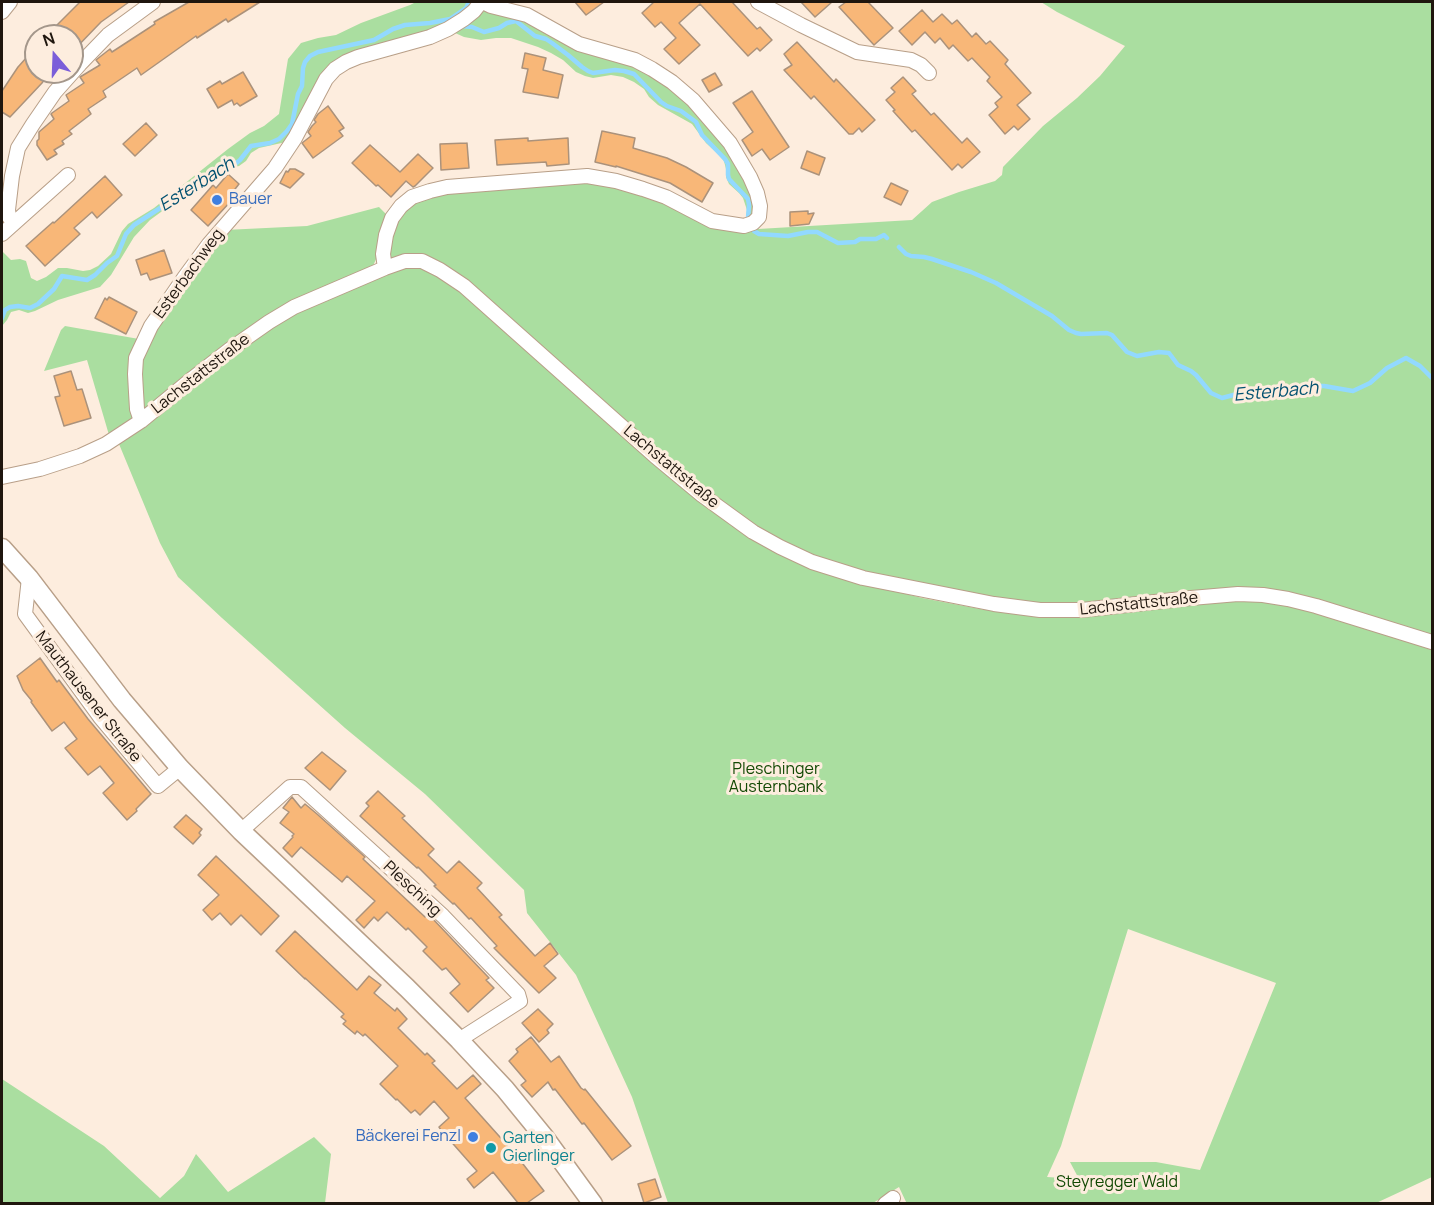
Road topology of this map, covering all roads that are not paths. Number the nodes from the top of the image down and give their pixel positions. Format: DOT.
graph roads {
  1 [pos="10,2"];
  2 [pos="153,2"];
  3 [pos="482,2"];
  4 [pos="758,2"];
  5 [pos="2,12"];
  6 [pos="928,73"];
  7 [pos="68,175"];
  8 [pos="13,222"];
  9 [pos="2,234"];
  10 [pos="385,268"];
  11 [pos="141,421"];
  12 [pos="2,477"];
  13 [pos="2,548"];
  14 [pos="29,578"];
  15 [pos="1432,642"];
  16 [pos="180,768"];
  17 [pos="241,831"];
  18 [pos="459,1040"];
  19 [pos="593,1203"];
  1 -- 5 [label="street"];
  2 -- 8 [label="street"];
  3 -- 10 [label="street, Esterbachweg"];
  3 -- 11 [label="street, Esterbachweg"];
  4 -- 6 [label="street"];
  7 -- 8 [label="street"];
  8 -- 9 [label="street"];
  10 -- 11 [label="street, Lachstattstraße"];
  10 -- 15 [label="street, Lachstattstraße"];
  11 -- 12 [label="street, Lachstattstraße"];
  13 -- 14 [label="main road, Mauthausener Straße"];
  14 -- 16 [label="main road, Mauthausener Straße"];
  14 -- 16 [label="street, Mauthausener Straße"];
  16 -- 17 [label="main road, Mauthausener Straße"];
  17 -- 18 [label="main road"];
  17 -- 18 [label="street, Plesching"];
  18 -- 19 [label="main road"];
}
